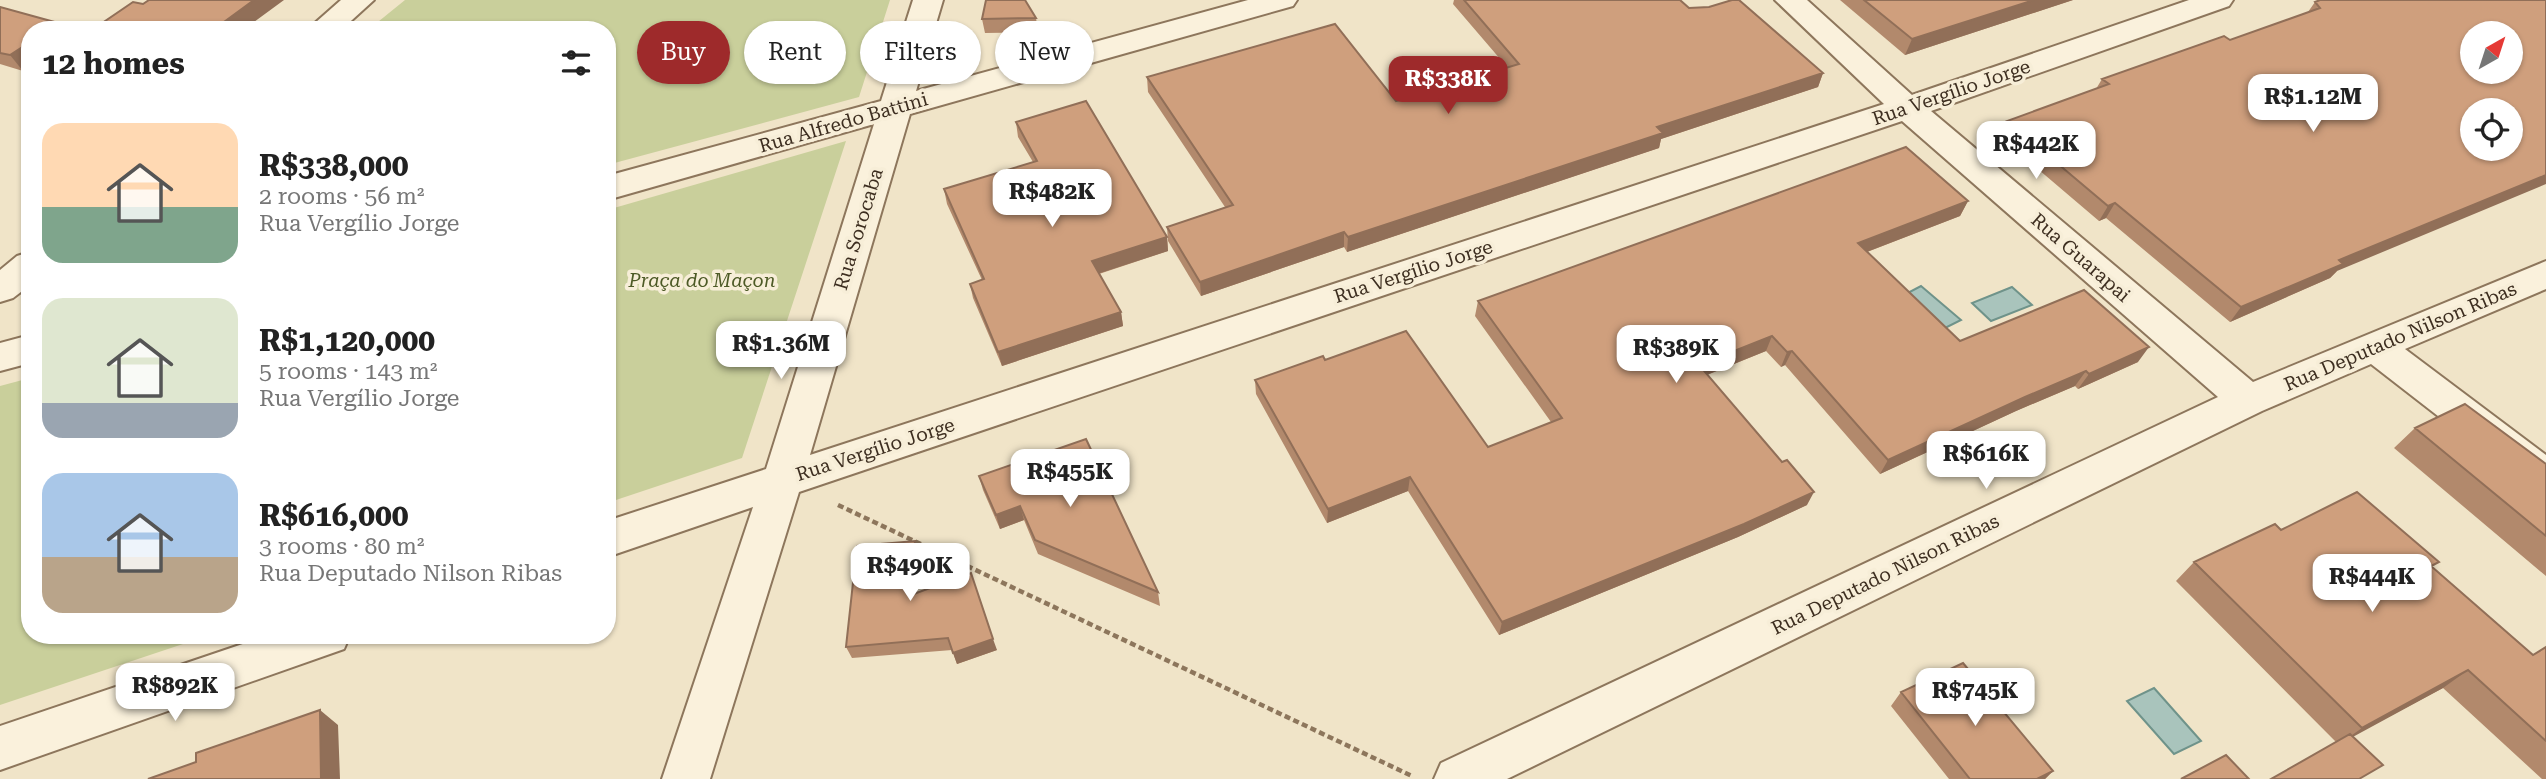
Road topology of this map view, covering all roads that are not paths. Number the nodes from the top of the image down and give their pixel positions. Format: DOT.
graph roads {
  1 [pos="359,0"];
  2 [pos="928,0"];
  3 [pos="1282,0"];
  4 [pos="1790,0"];
  5 [pos="2218,0"];
  6 [pos="333,21"];
  7 [pos="895,108"];
  8 [pos="1907,108"];
  9 [pos="616,186"];
  10 [pos="21,272"];
  11 [pos="2546,274"];
  12 [pos="0,289"];
  13 [pos="2376,347"];
  14 [pos="21,351"];
  15 [pos="0,357"];
  16 [pos="2248,400"];
  17 [pos="2546,477"];
  18 [pos="783,479"];
  19 [pos="616,536"];
  20 [pos="302,644"];
  21 [pos="0,748"];
  22 [pos="686,779"];
  23 [pos="1458,779"];
  1 -- 6 [label="street"];
  2 -- 7 [label="street, Rua Sorocaba"];
  3 -- 7 [label="street, Rua Alfredo Battini"];
  4 -- 8 [label="street, Rua Guarapai"];
  5 -- 8 [label="street, Rua Vergílio Jorge"];
  7 -- 9 [label="street, Rua Alfredo Battini"];
  7 -- 18 [label="street, Rua Sorocaba"];
  8 -- 16 [label="street, Rua Guarapai"];
  8 -- 18 [label="street, Rua Vergílio Jorge"];
  10 -- 12 [label="street"];
  11 -- 13 [label="street, Rua Deputado Nilson Ribas"];
  13 -- 16 [label="street, Rua Deputado Nilson Ribas"];
  13 -- 17 [label="street"];
  14 -- 15 [label="street"];
  16 -- 23 [label="street, Rua Deputado Nilson Ribas"];
  18 -- 19 [label="street, Rua Vergílio Jorge"];
  18 -- 22 [label="street, Rua Sorocaba"];
  20 -- 21 [label="street"];
}
